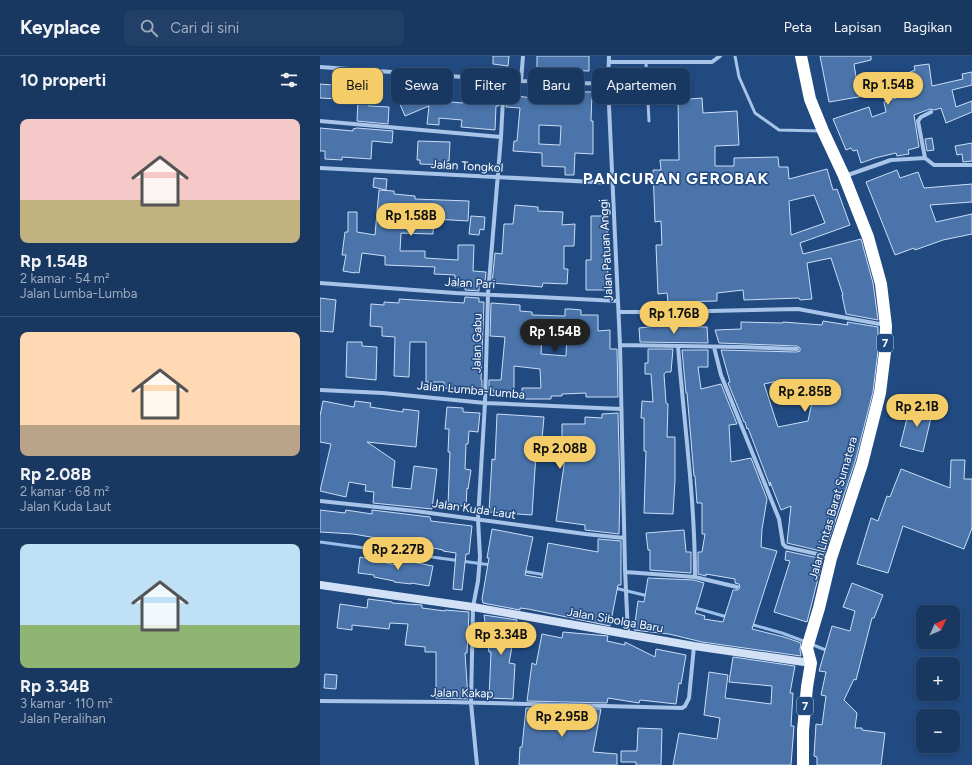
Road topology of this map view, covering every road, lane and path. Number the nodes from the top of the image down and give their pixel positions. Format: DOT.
graph roads {
  1 [pos="523,56"];
  2 [pos="609,56"];
  3 [pos="720,56"];
  4 [pos="735,56"];
  5 [pos="801,56"];
  6 [pos="608,62"];
  7 [pos="646,63"];
  8 [pos="320,67"];
  9 [pos="608,68"];
  10 [pos="461,77"];
  11 [pos="521,81"];
  12 [pos="592,83"];
  13 [pos="503,104"];
  14 [pos="609,104"];
  15 [pos="931,112"];
  16 [pos="320,121"];
  17 [pos="649,121"];
  18 [pos="822,131"];
  19 [pos="501,137"];
  20 [pos="925,158"];
  21 [pos="972,165"];
  22 [pos="320,168"];
  23 [pos="844,176"];
  24 [pos="497,178"];
  25 [pos="612,182"];
  26 [pos="320,283"];
  27 [pos="488,294"];
  28 [pos="618,301"];
  29 [pos="619,312"];
  30 [pos="886,326"];
  31 [pos="620,345"];
  32 [pos="678,346"];
  33 [pos="714,347"];
  34 [pos="797,349"];
  35 [pos="320,390"];
  36 [pos="485,403"];
  37 [pos="621,409"];
  38 [pos="320,501"];
  39 [pos="478,519"];
  40 [pos="624,538"];
  41 [pos="831,558"];
  42 [pos="625,572"];
  43 [pos="695,577"];
  44 [pos="320,585"];
  45 [pos="737,587"];
  46 [pos="473,607"];
  47 [pos="628,635"];
  48 [pos="694,646"];
  49 [pos="811,663"];
  50 [pos="320,701"];
  51 [pos="471,703"];
  52 [pos="477,765"];
  53 [pos="803,765"];
  1 -- 11 [label="street"];
  2 -- 6 [label="street, Jalan Patuan Anggi"];
  3 -- 7 [label="street"];
  4 -- 18 [label="lane"];
  5 -- 18 [label="highway, Jalan Lintas Barat Sumatera / 7"];
  6 -- 7 [label="street"];
  6 -- 9 [label="street, Jalan Patuan Anggi"];
  7 -- 17 [label="lane"];
  8 -- 10 [label="street"];
  11 -- 12 [label="street"];
  13 -- 19 [label="street, Jalan Gabu"];
  14 -- 25 [label="street, Jalan Patuan Anggi"];
  15 -- 20 [label="street"];
  16 -- 19 [label="street"];
  18 -- 23 [label="highway, Jalan Lintas Barat Sumatera / 7"];
  19 -- 24 [label="street, Jalan Gabu"];
  20 -- 21 [label="street"];
  20 -- 23 [label="street"];
  22 -- 24 [label="street, Jalan Tongkol"];
  23 -- 30 [label="highway, Jalan Lintas Barat Sumatera / 7"];
  24 -- 25 [label="street, Jalan Tongkol"];
  24 -- 27 [label="street, Jalan Gabu"];
  25 -- 28 [label="street, Jalan Patuan Anggi"];
  26 -- 27 [label="street, Jalan Pari"];
  27 -- 28 [label="street, Jalan Pari"];
  27 -- 36 [label="street, Jalan Gabu"];
  28 -- 29 [label="street, Jalan Patuan Anggi"];
  29 -- 30 [label="street"];
  29 -- 31 [label="street, Jalan Patuan Anggi"];
  30 -- 41 [label="highway, Jalan Lintas Barat Sumatera / 7"];
  31 -- 32 [label="street"];
  31 -- 37 [label="street, Jalan Patuan Anggi"];
  32 -- 33 [label="street"];
  32 -- 43 [label="street"];
  33 -- 34 [label="street"];
  33 -- 41 [label="street"];
  35 -- 36 [label="street, Jalan Lumba-Lumba"];
  36 -- 37 [label="street, Jalan Lumba-Lumba"];
  36 -- 39 [label="street, Jalan Gabu"];
  37 -- 40 [label="street, Jalan Patuan Anggi"];
  38 -- 39 [label="street, Jalan Kuda Laut"];
  39 -- 40 [label="street, Jalan Kuda Laut"];
  39 -- 46 [label="street, Jalan Gabu"];
  40 -- 42 [label="street, Jalan Patuan Anggi"];
  41 -- 49 [label="highway, Jalan Lintas Barat Sumatera / 7"];
  42 -- 43 [label="street"];
  42 -- 47 [label="street, Jalan Patuan Anggi"];
  43 -- 45 [label="street"];
  44 -- 46 [label="street, Jalan Sibolga Baru"];
  46 -- 47 [label="street, Jalan Sibolga Baru"];
  46 -- 51 [label="street, Jalan Gabu"];
  47 -- 48 [label="street, Jalan Sibolga Baru"];
  48 -- 49 [label="street, Jalan Sibolga Baru"];
  48 -- 51 [label="street, Jalan Kakap"];
  49 -- 53 [label="highway, Jalan Lintas Barat Sumatera / 7"];
  50 -- 51 [label="street, Jalan Kakap"];
  51 -- 52 [label="street, Jalan Gabu"];
}
